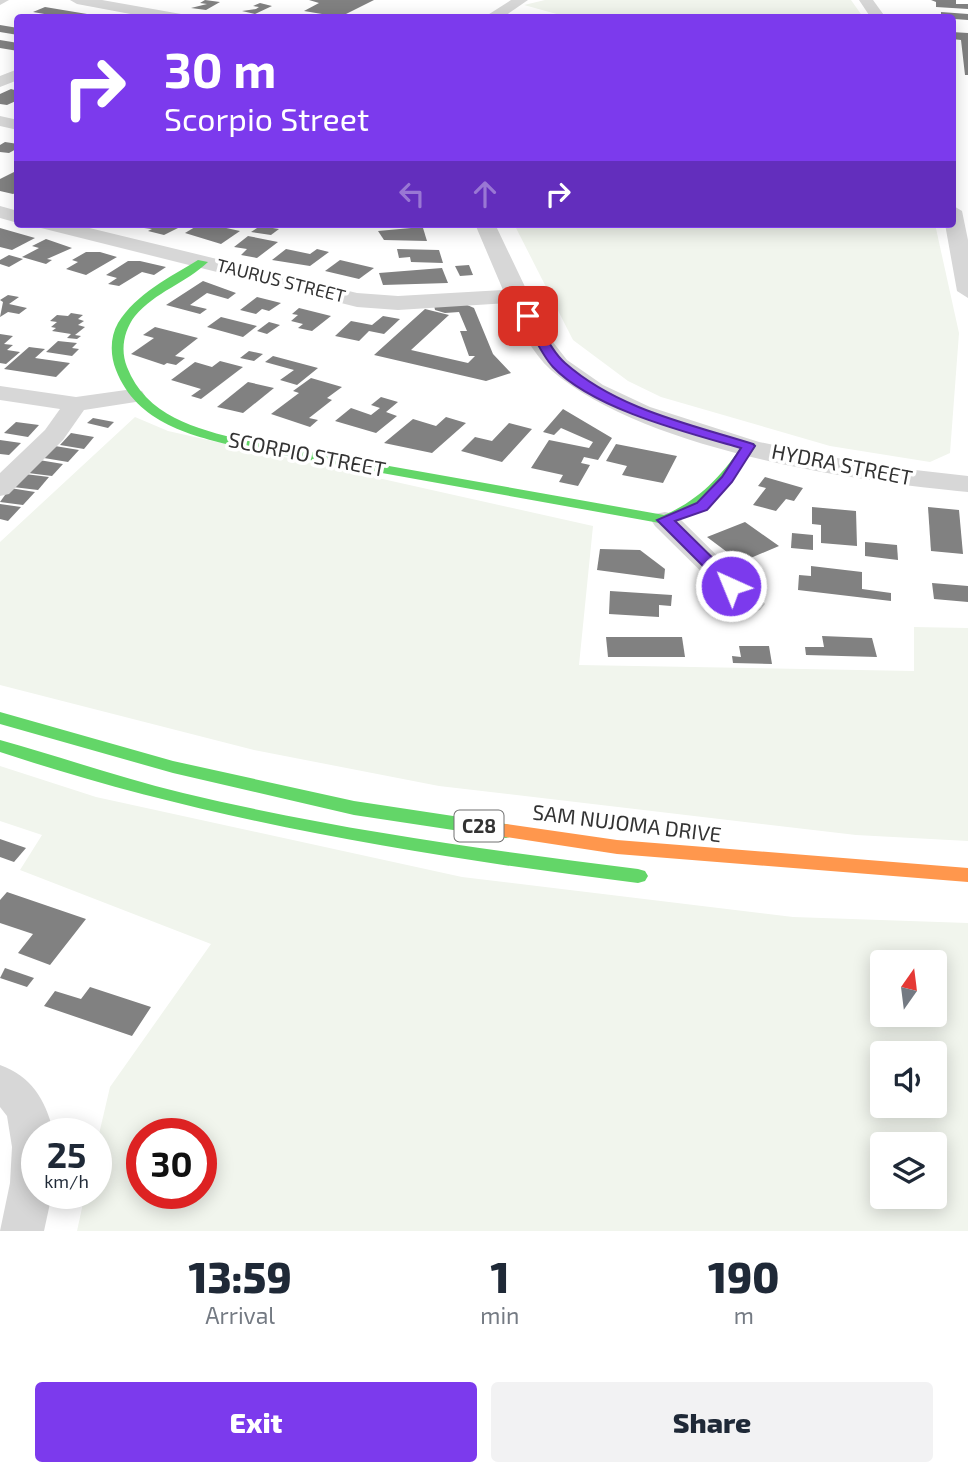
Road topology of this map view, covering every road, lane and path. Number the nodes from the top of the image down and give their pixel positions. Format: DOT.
graph roads {
  1 [pos="77,0"];
  2 [pos="521,0"];
  3 [pos="152,14"];
  4 [pos="496,14"];
  5 [pos="64,228"];
  6 [pos="487,228"];
  7 [pos="955,228"];
  8 [pos="202,262"];
  9 [pos="968,291"];
  10 [pos="519,296"];
  11 [pos="0,393"];
  12 [pos="134,396"];
  13 [pos="76,404"];
  14 [pos="749,446"];
  15 [pos="968,484"];
  16 [pos="0,488"];
  17 [pos="665,520"];
  18 [pos="750,604"];
  19 [pos="0,718"];
  20 [pos="0,746"];
  21 [pos="968,875"];
  22 [pos="649,876"];
  23 [pos="0,1083"];
  24 [pos="22,1231"];
  1 -- 3 [label="street"];
  2 -- 4 [label="street"];
  5 -- 8 [label="street, TAURUS STREET"];
  6 -- 10 [label="street, HYDRA STREET"];
  7 -- 9 [label="street"];
  8 -- 10 [label="street, TAURUS STREET"];
  8 -- 12 [label="main road, SCORPIO STREET"];
  10 -- 14 [label="street, HYDRA STREET"];
  11 -- 13 [label="street"];
  12 -- 13 [label="street"];
  12 -- 17 [label="main road, SCORPIO STREET"];
  13 -- 16 [label="street"];
  14 -- 15 [label="street, HYDRA STREET"];
  14 -- 17 [label="main road, SCORPIO STREET"];
  17 -- 18 [label="street"];
  19 -- 21 [label="main road, SAM NUJOMA DRIVE / C28"];
  20 -- 22 [label="main road, C28"];
  23 -- 24 [label="street"];
}
